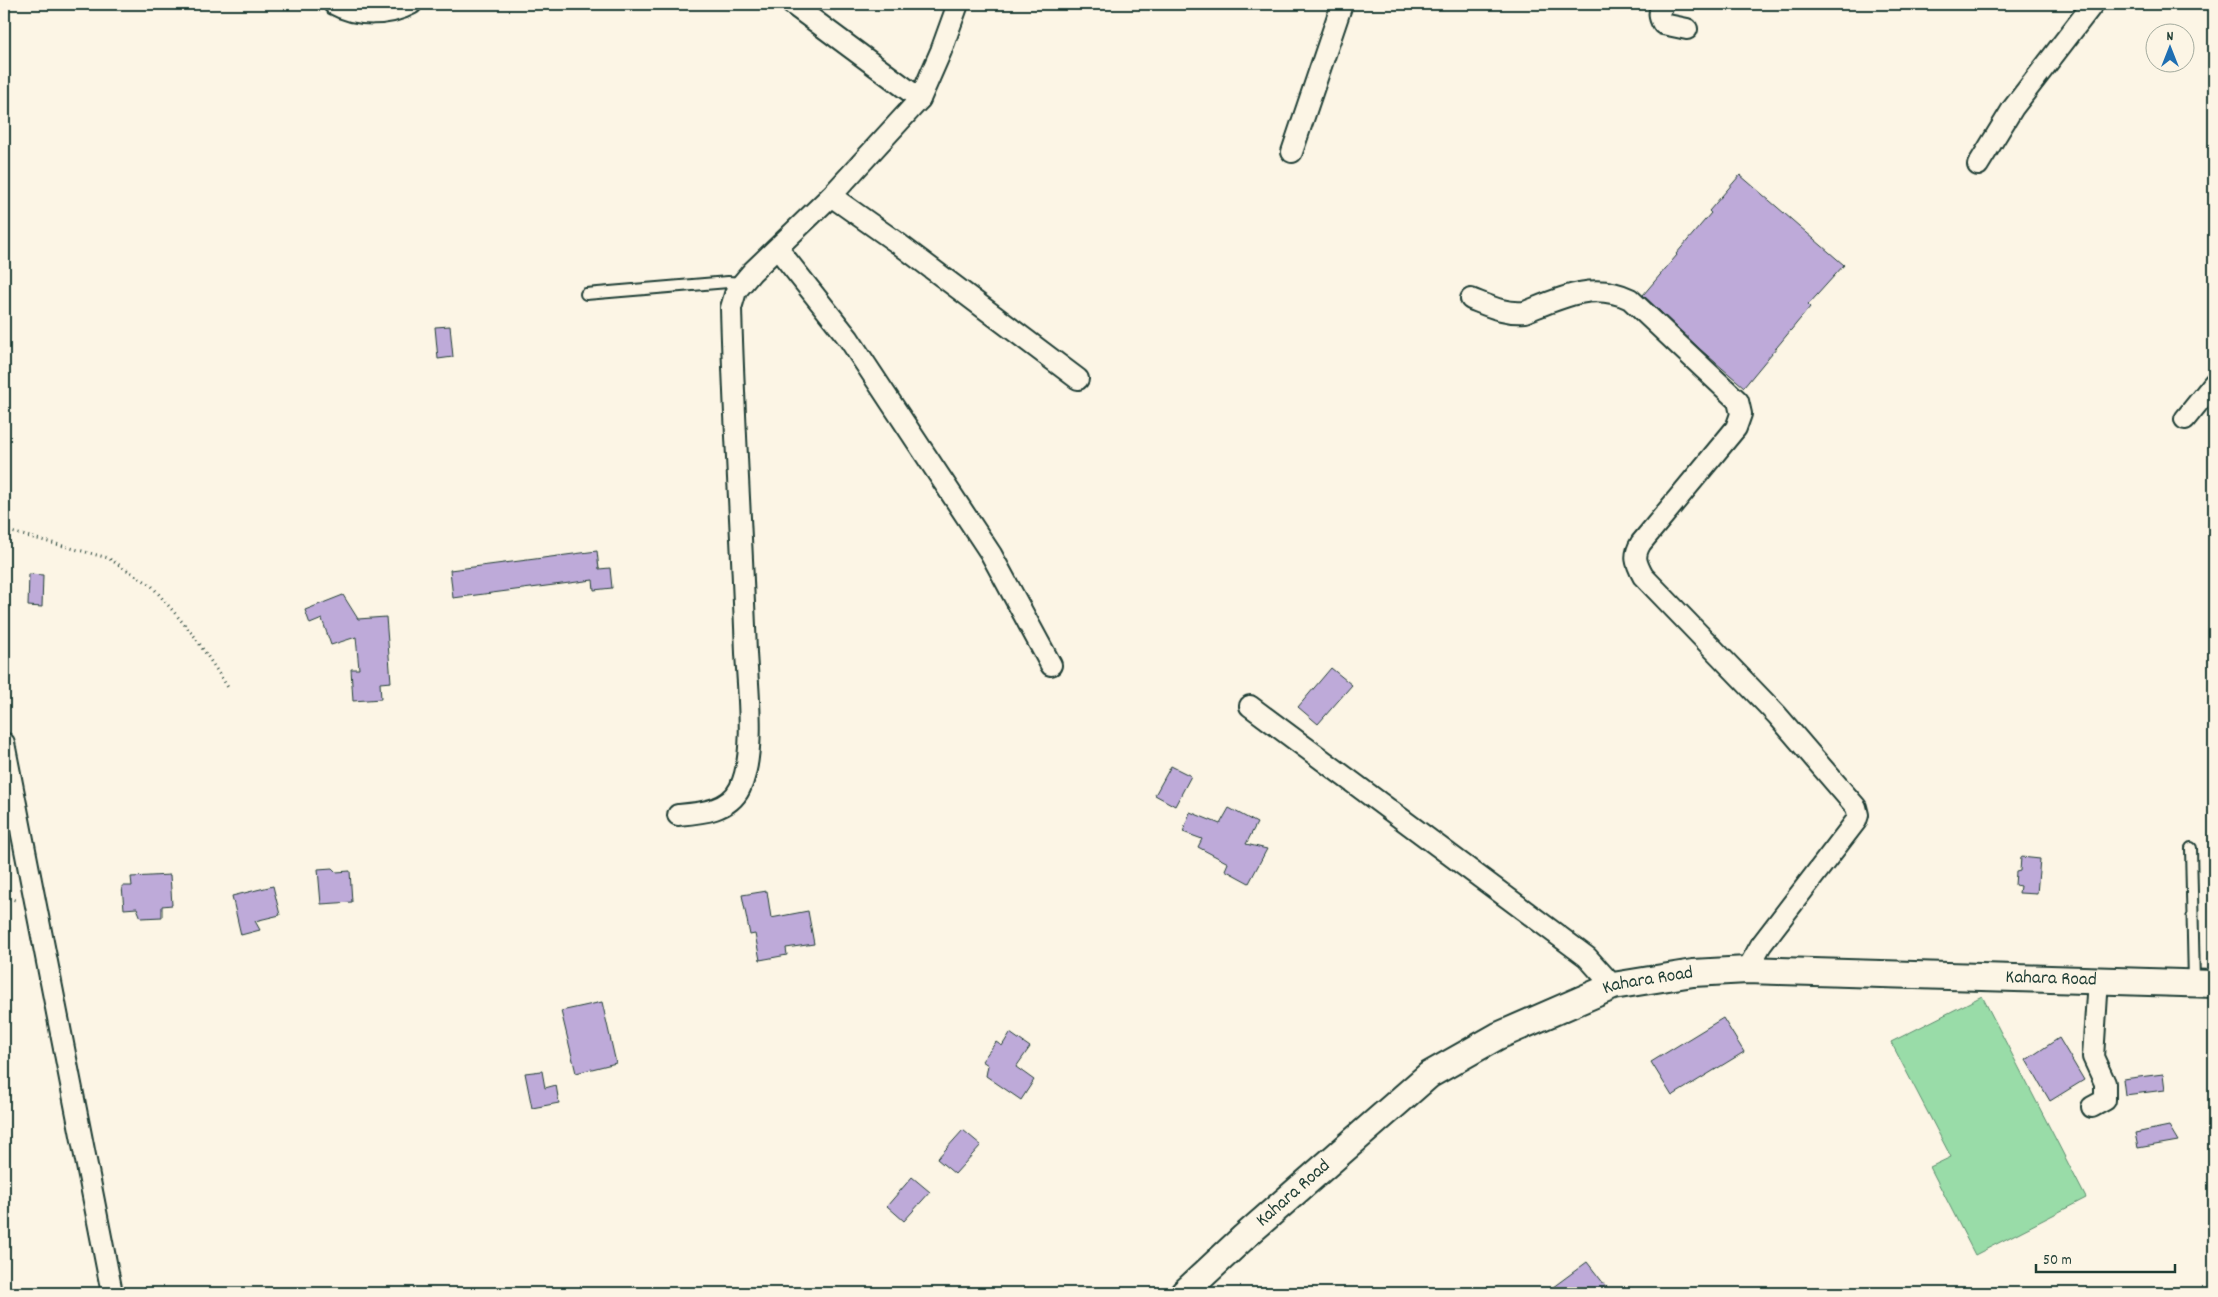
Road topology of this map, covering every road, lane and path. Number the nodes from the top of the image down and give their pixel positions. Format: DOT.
graph roads {
  1 [pos="334,4"];
  2 [pos="411,4"];
  3 [pos="792,4"];
  4 [pos="958,4"];
  5 [pos="1342,4"];
  6 [pos="1664,4"];
  7 [pos="2092,4"];
  8 [pos="1687,29"];
  9 [pos="920,99"];
  10 [pos="1292,152"];
  11 [pos="1978,165"];
  12 [pos="831,196"];
  13 [pos="778,249"];
  14 [pos="742,284"];
  15 [pos="586,294"];
  16 [pos="1470,299"];
  17 [pos="1078,379"];
  18 [pos="2214,383"];
  19 [pos="2185,419"];
  20 [pos="4,530"];
  21 [pos="1051,665"];
  22 [pos="229,689"];
  23 [pos="1250,706"];
  24 [pos="4,743"];
  25 [pos="678,815"];
  26 [pos="2190,848"];
  27 [pos="1747,970"];
  28 [pos="2098,979"];
  29 [pos="2204,983"];
  30 [pos="1613,986"];
  31 [pos="2092,1107"];
  32 [pos="112,1293"];
  33 [pos="1184,1293"];
  1 -- 2 [label="street"];
  3 -- 9 [label="street"];
  4 -- 9 [label="street"];
  5 -- 10 [label="street"];
  6 -- 8 [label="street"];
  7 -- 11 [label="street"];
  9 -- 12 [label="street"];
  12 -- 13 [label="street"];
  12 -- 17 [label="street"];
  13 -- 14 [label="street"];
  13 -- 21 [label="street"];
  14 -- 15 [label="lane"];
  14 -- 25 [label="street"];
  16 -- 27 [label="street"];
  18 -- 19 [label="street"];
  20 -- 22 [label="path"];
  23 -- 30 [label="street"];
  24 -- 32 [label="street"];
  26 -- 29 [label="lane"];
  27 -- 28 [label="street, Kahara Road"];
  27 -- 30 [label="street, Kahara Road"];
  28 -- 29 [label="street, Kahara Road"];
  28 -- 31 [label="street"];
  30 -- 33 [label="street, Kahara Road"];
}
